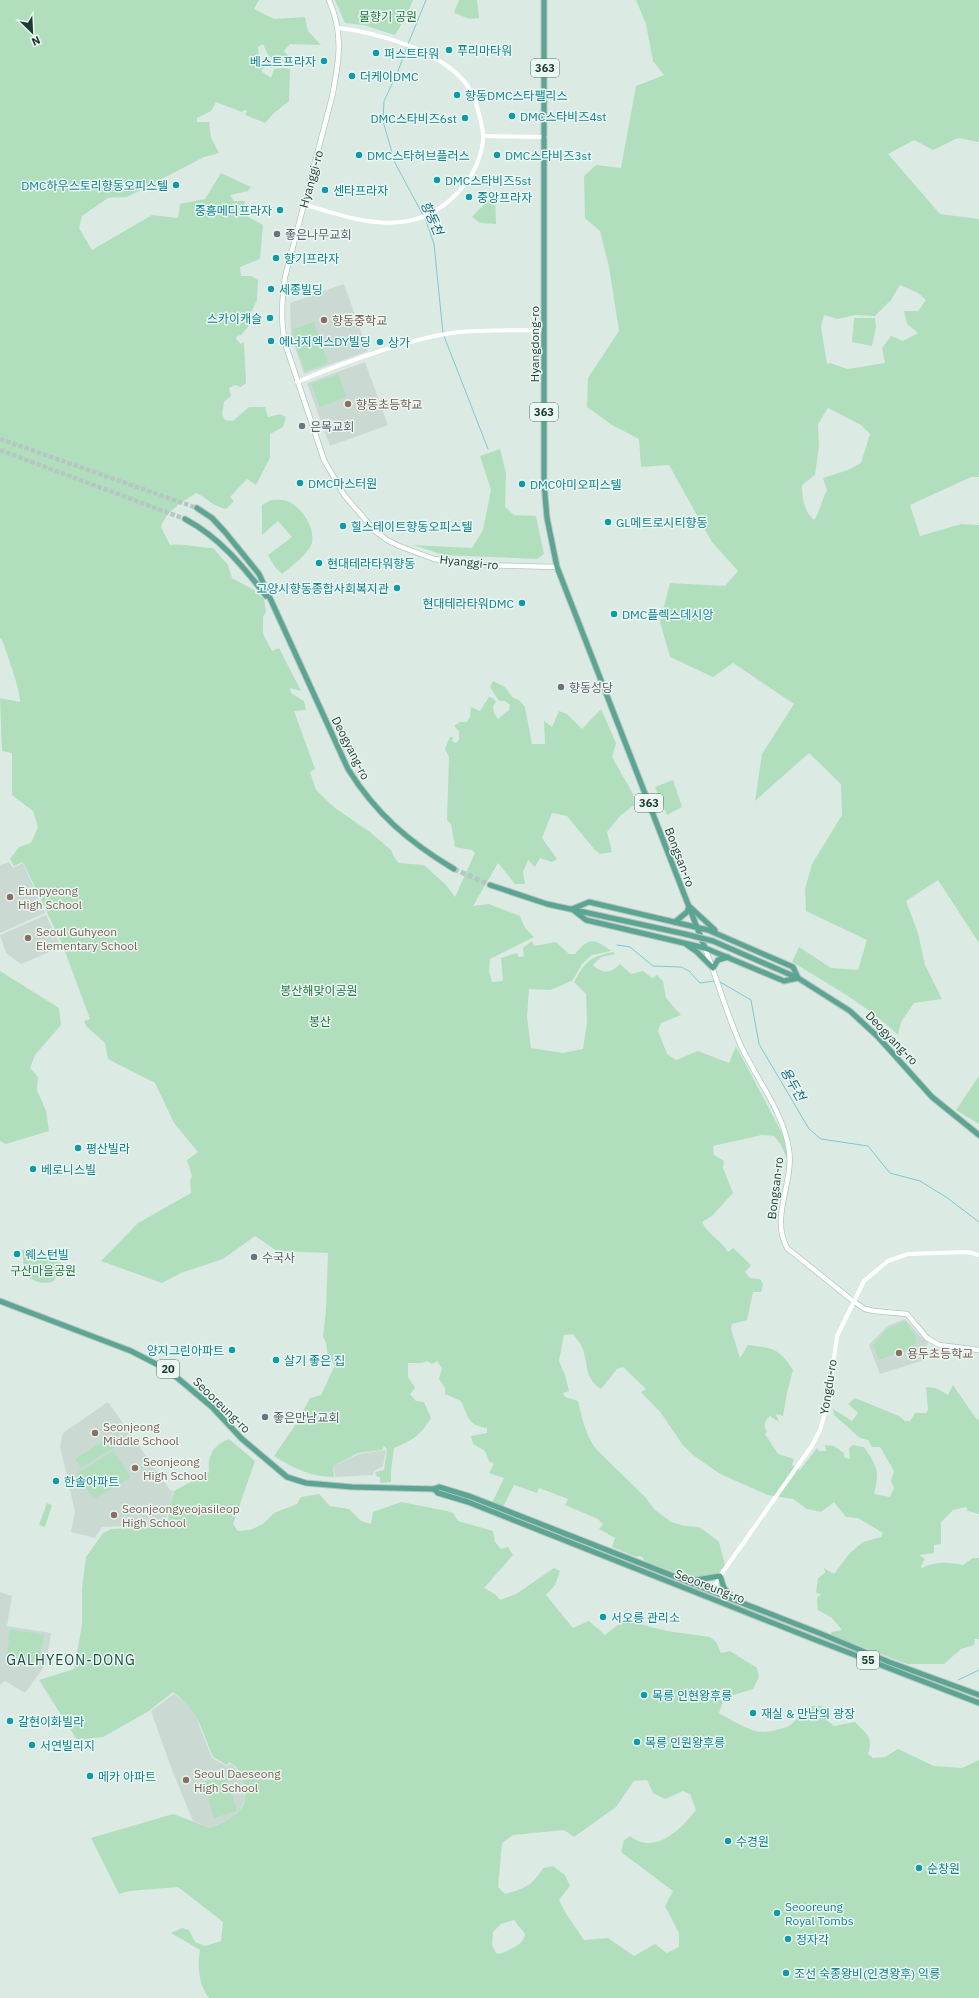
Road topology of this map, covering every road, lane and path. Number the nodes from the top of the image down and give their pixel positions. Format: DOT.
graph roads {
  1 [pos="329,0"];
  2 [pos="544,0"];
  3 [pos="339,28"];
  4 [pos="483,136"];
  5 [pos="545,137"];
  6 [pos="303,204"];
  7 [pos="544,330"];
  8 [pos="297,382"];
  9 [pos="197,508"];
  10 [pos="185,519"];
  11 [pos="557,567"];
  12 [pos="271,603"];
  13 [pos="599,679"];
  14 [pos="454,869"];
  15 [pos="490,885"];
  16 [pos="689,906"];
  17 [pos="572,909"];
  18 [pos="674,922"];
  19 [pos="697,927"];
  20 [pos="719,933"];
  21 [pos="680,942"];
  22 [pos="705,948"];
  23 [pos="728,957"];
  24 [pos="713,968"];
  25 [pos="798,978"];
  26 [pos="979,1135"];
  27 [pos="979,1255"];
  28 [pos="0,1301"];
  29 [pos="853,1302"];
  30 [pos="979,1350"];
  31 [pos="434,1489"];
  32 [pos="720,1576"];
  33 [pos="685,1580"];
  34 [pos="712,1591"];
  35 [pos="738,1601"];
  36 [pos="979,1695"];
  37 [pos="979,1703"];
  1 -- 3 [label="main road, Hyanggi-ro"];
  2 -- 5 [label="main road, Hyangdong-ro / 363"];
  3 -- 4 [label="street"];
  3 -- 6 [label="main road, Hyanggi-ro"];
  4 -- 5 [label="street"];
  4 -- 6 [label="street"];
  5 -- 7 [label="main road, Hyangdong-ro / 363"];
  6 -- 8 [label="main road, Hyanggi-ro"];
  7 -- 8 [label="street"];
  7 -- 11 [label="main road, Hyangdong-ro / 363"];
  8 -- 11 [label="main road, Hyanggi-ro"];
  9 -- 12 [label="main road, Deogyang-ro"];
  10 -- 12 [label="main road, Deogyang-ro"];
  11 -- 13 [label="main road, Hyangdong-ro / 363"];
  12 -- 14 [label="main road, Deogyang-ro"];
  13 -- 16 [label="main road, Bongsan-ro / 363"];
  15 -- 17 [label="main road"];
  16 -- 18 [label="main road"];
  16 -- 19 [label="main road, Bongsan-ro / 363"];
  16 -- 20 [label="main road"];
  17 -- 18 [label="main road"];
  17 -- 21 [label="main road"];
  17 -- 25 [label="main road, Deogyang-ro, bridge"];
  18 -- 19 [label="main road"];
  19 -- 20 [label="main road"];
  19 -- 22 [label="main road, Bongsan-ro / 363"];
  20 -- 25 [label="main road"];
  21 -- 22 [label="main road"];
  21 -- 24 [label="main road"];
  22 -- 23 [label="main road"];
  22 -- 24 [label="main road, Bongsan-ro / 363"];
  23 -- 24 [label="main road"];
  23 -- 25 [label="main road"];
  24 -- 29 [label="main road, Bongsan-ro / 363"];
  25 -- 26 [label="main road, Deogyang-ro"];
  27 -- 29 [label="street, Yongdu-ro"];
  28 -- 31 [label="main road, Seooreung-ro / 20"];
  29 -- 30 [label="main road, 363"];
  29 -- 32 [label="street, Yongdu-ro"];
  31 -- 33 [label="main road, Seooreung-ro / 55"];
  31 -- 37 [label="main road, Seooreung-ro / 55"];
  32 -- 33 [label="main road"];
  32 -- 34 [label="street, Yongdu-ro"];
  32 -- 35 [label="main road"];
  33 -- 34 [label="main road, Seooreung-ro / 55"];
  34 -- 35 [label="main road, Seooreung-ro / 55"];
  35 -- 36 [label="main road, Seooreung-ro / 55"];
}
